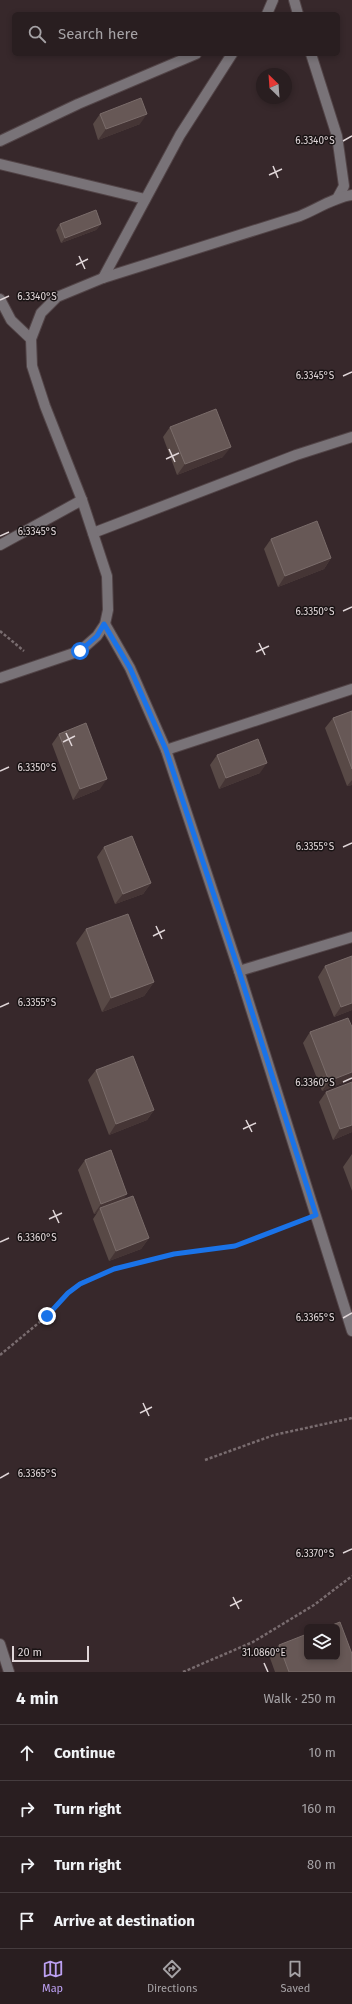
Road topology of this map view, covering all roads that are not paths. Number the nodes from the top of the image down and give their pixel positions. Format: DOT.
graph roads {
  1 [pos="273,0"];
  2 [pos="294,0"];
  3 [pos="268,12"];
  4 [pos="297,12"];
  5 [pos="191,56"];
  6 [pos="231,56"];
  7 [pos="312,56"];
  8 [pos="0,141"];
  9 [pos="0,164"];
  10 [pos="352,195"];
  11 [pos="338,197"];
  12 [pos="145,199"];
  13 [pos="103,278"];
  14 [pos="0,299"];
  15 [pos="31,339"];
  16 [pos="352,437"];
  17 [pos="82,500"];
  18 [pos="93,533"];
  19 [pos="0,544"];
  20 [pos="104,624"];
  21 [pos="0,678"];
  22 [pos="352,689"];
  23 [pos="166,750"];
  24 [pos="352,937"];
  25 [pos="239,971"];
  26 [pos="352,1331"];
  27 [pos="0,1644"];
  28 [pos="9,1672"];
  1 -- 3 [label="street"];
  2 -- 4 [label="street"];
  5 -- 8 [label="street"];
  6 -- 12 [label="street"];
  7 -- 11 [label="street"];
  9 -- 12 [label="street"];
  10 -- 11 [label="street"];
  11 -- 13 [label="street"];
  12 -- 13 [label="street"];
  13 -- 15 [label="street"];
  14 -- 15 [label="street"];
  15 -- 17 [label="street"];
  16 -- 18 [label="street"];
  17 -- 18 [label="street"];
  17 -- 19 [label="street"];
  18 -- 20 [label="street"];
  20 -- 21 [label="street"];
  20 -- 23 [label="street"];
  22 -- 23 [label="street"];
  23 -- 25 [label="street"];
  24 -- 25 [label="street"];
  25 -- 26 [label="street"];
  27 -- 28 [label="street"];
}
